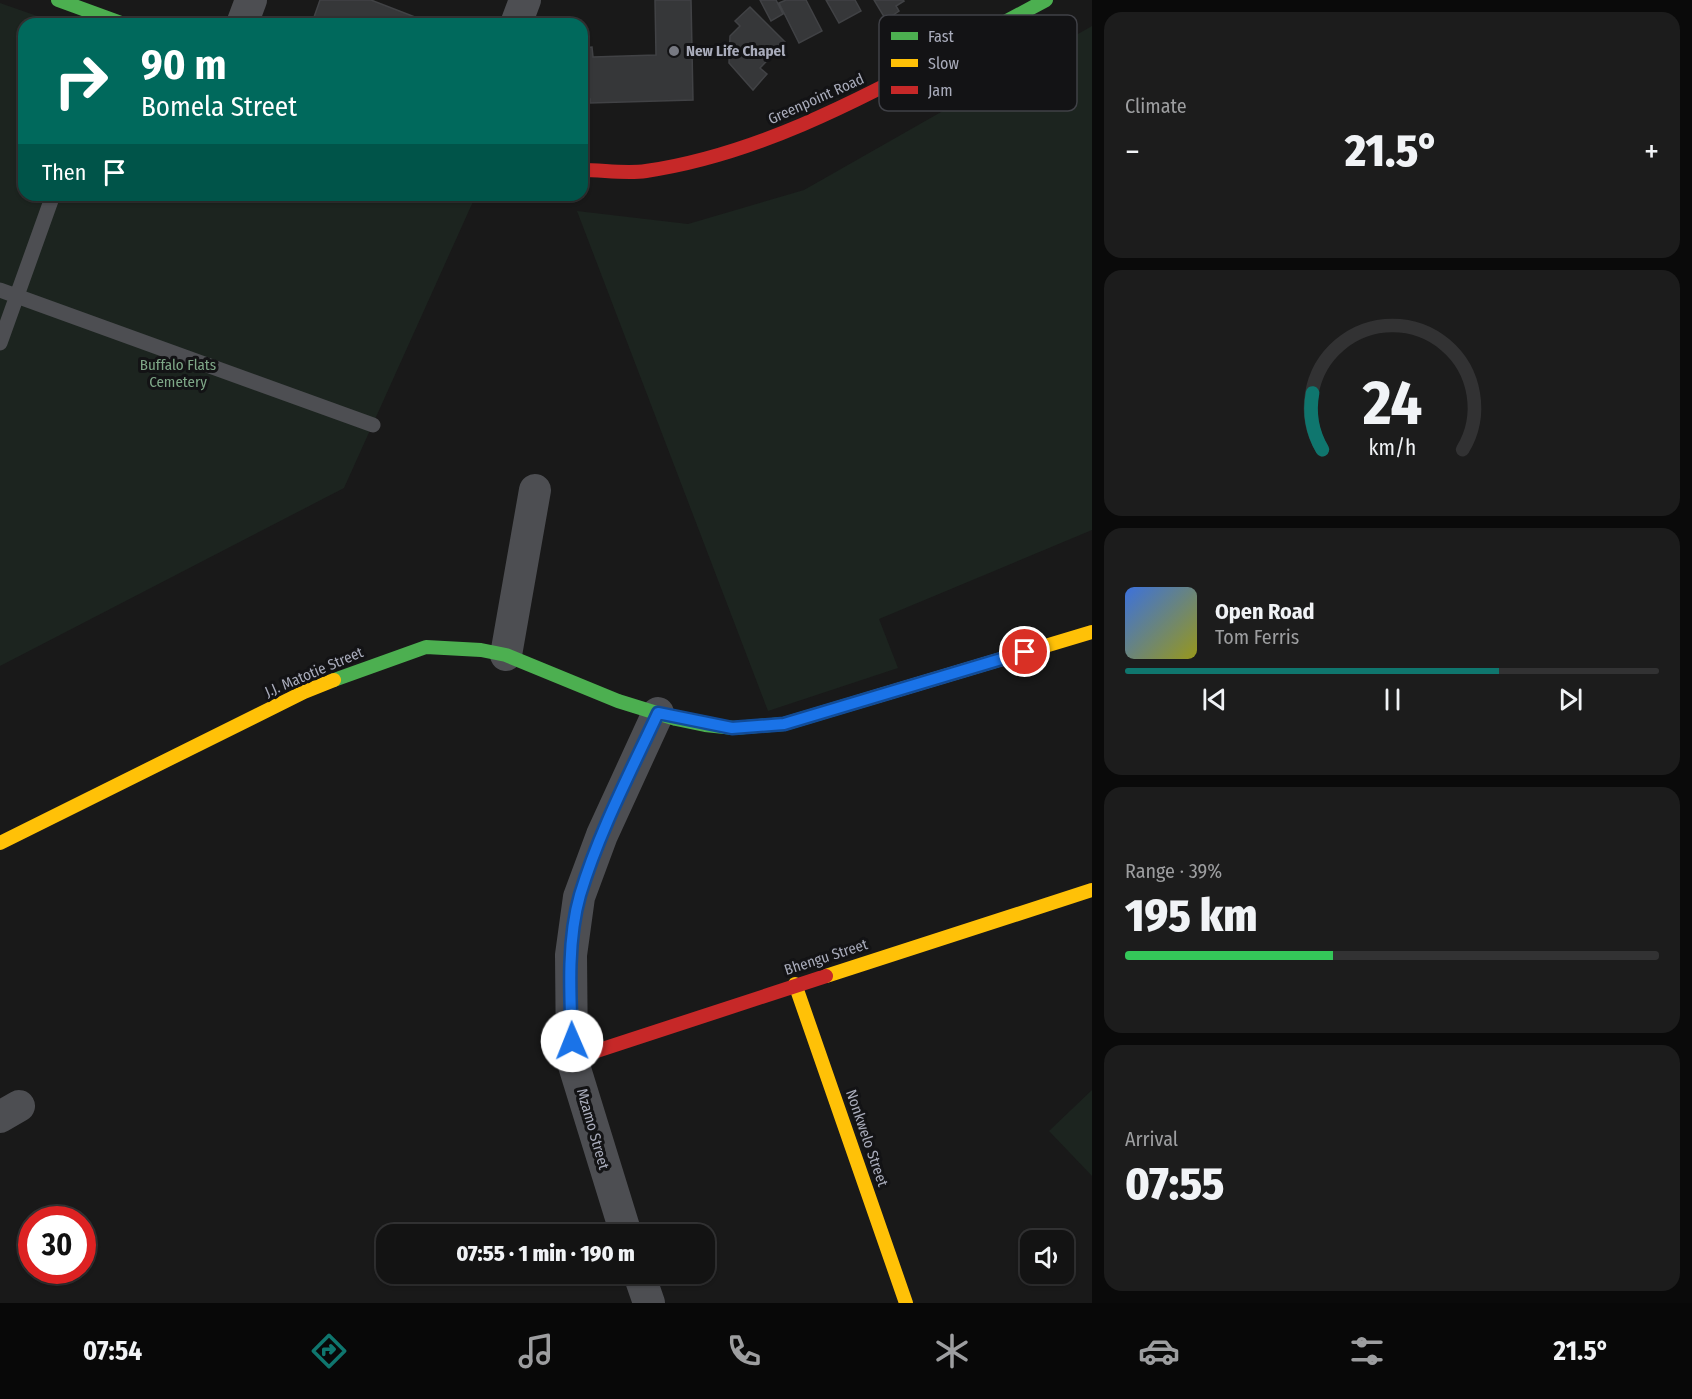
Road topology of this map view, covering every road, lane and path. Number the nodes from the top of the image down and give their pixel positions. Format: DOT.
graph roads {
  1 [pos="58,0"];
  2 [pos="251,0"];
  3 [pos="525,0"];
  4 [pos="1046,0"];
  5 [pos="1018,15"];
  6 [pos="106,18"];
  7 [pos="244,18"];
  8 [pos="518,18"];
  9 [pos="879,89"];
  10 [pos="588,170"];
  11 [pos="51,201"];
  12 [pos="0,290"];
  13 [pos="17,296"];
  14 [pos="0,343"];
  15 [pos="373,425"];
  16 [pos="535,490"];
  17 [pos="1092,632"];
  18 [pos="506,655"];
  19 [pos="658,713"];
  20 [pos="0,843"];
  21 [pos="1092,890"];
  22 [pos="795,984"];
  23 [pos="572,1059"];
  24 [pos="623,1224"];
  25 [pos="642,1284"];
  26 [pos="649,1303"];
  27 [pos="906,1303"];
  1 -- 6 [label="street"];
  2 -- 7 [label="street"];
  3 -- 8 [label="street"];
  4 -- 5 [label="street, Greenpoint Road"];
  9 -- 10 [label="street, Greenpoint Road"];
  11 -- 13 [label="lane"];
  12 -- 13 [label="lane"];
  13 -- 14 [label="lane"];
  13 -- 15 [label="lane"];
  16 -- 18 [label="street"];
  17 -- 19 [label="street, J.J. Matotie Street"];
  18 -- 19 [label="street, J.J. Matotie Street"];
  18 -- 20 [label="street, J.J. Matotie Street"];
  19 -- 23 [label="street, Mzamo Street"];
  21 -- 22 [label="street, Bhengu Street"];
  22 -- 23 [label="street, Bhengu Street"];
  22 -- 27 [label="street, Nonkwelo Street"];
  23 -- 24 [label="street, Mzamo Street"];
  25 -- 26 [label="street"];
}
